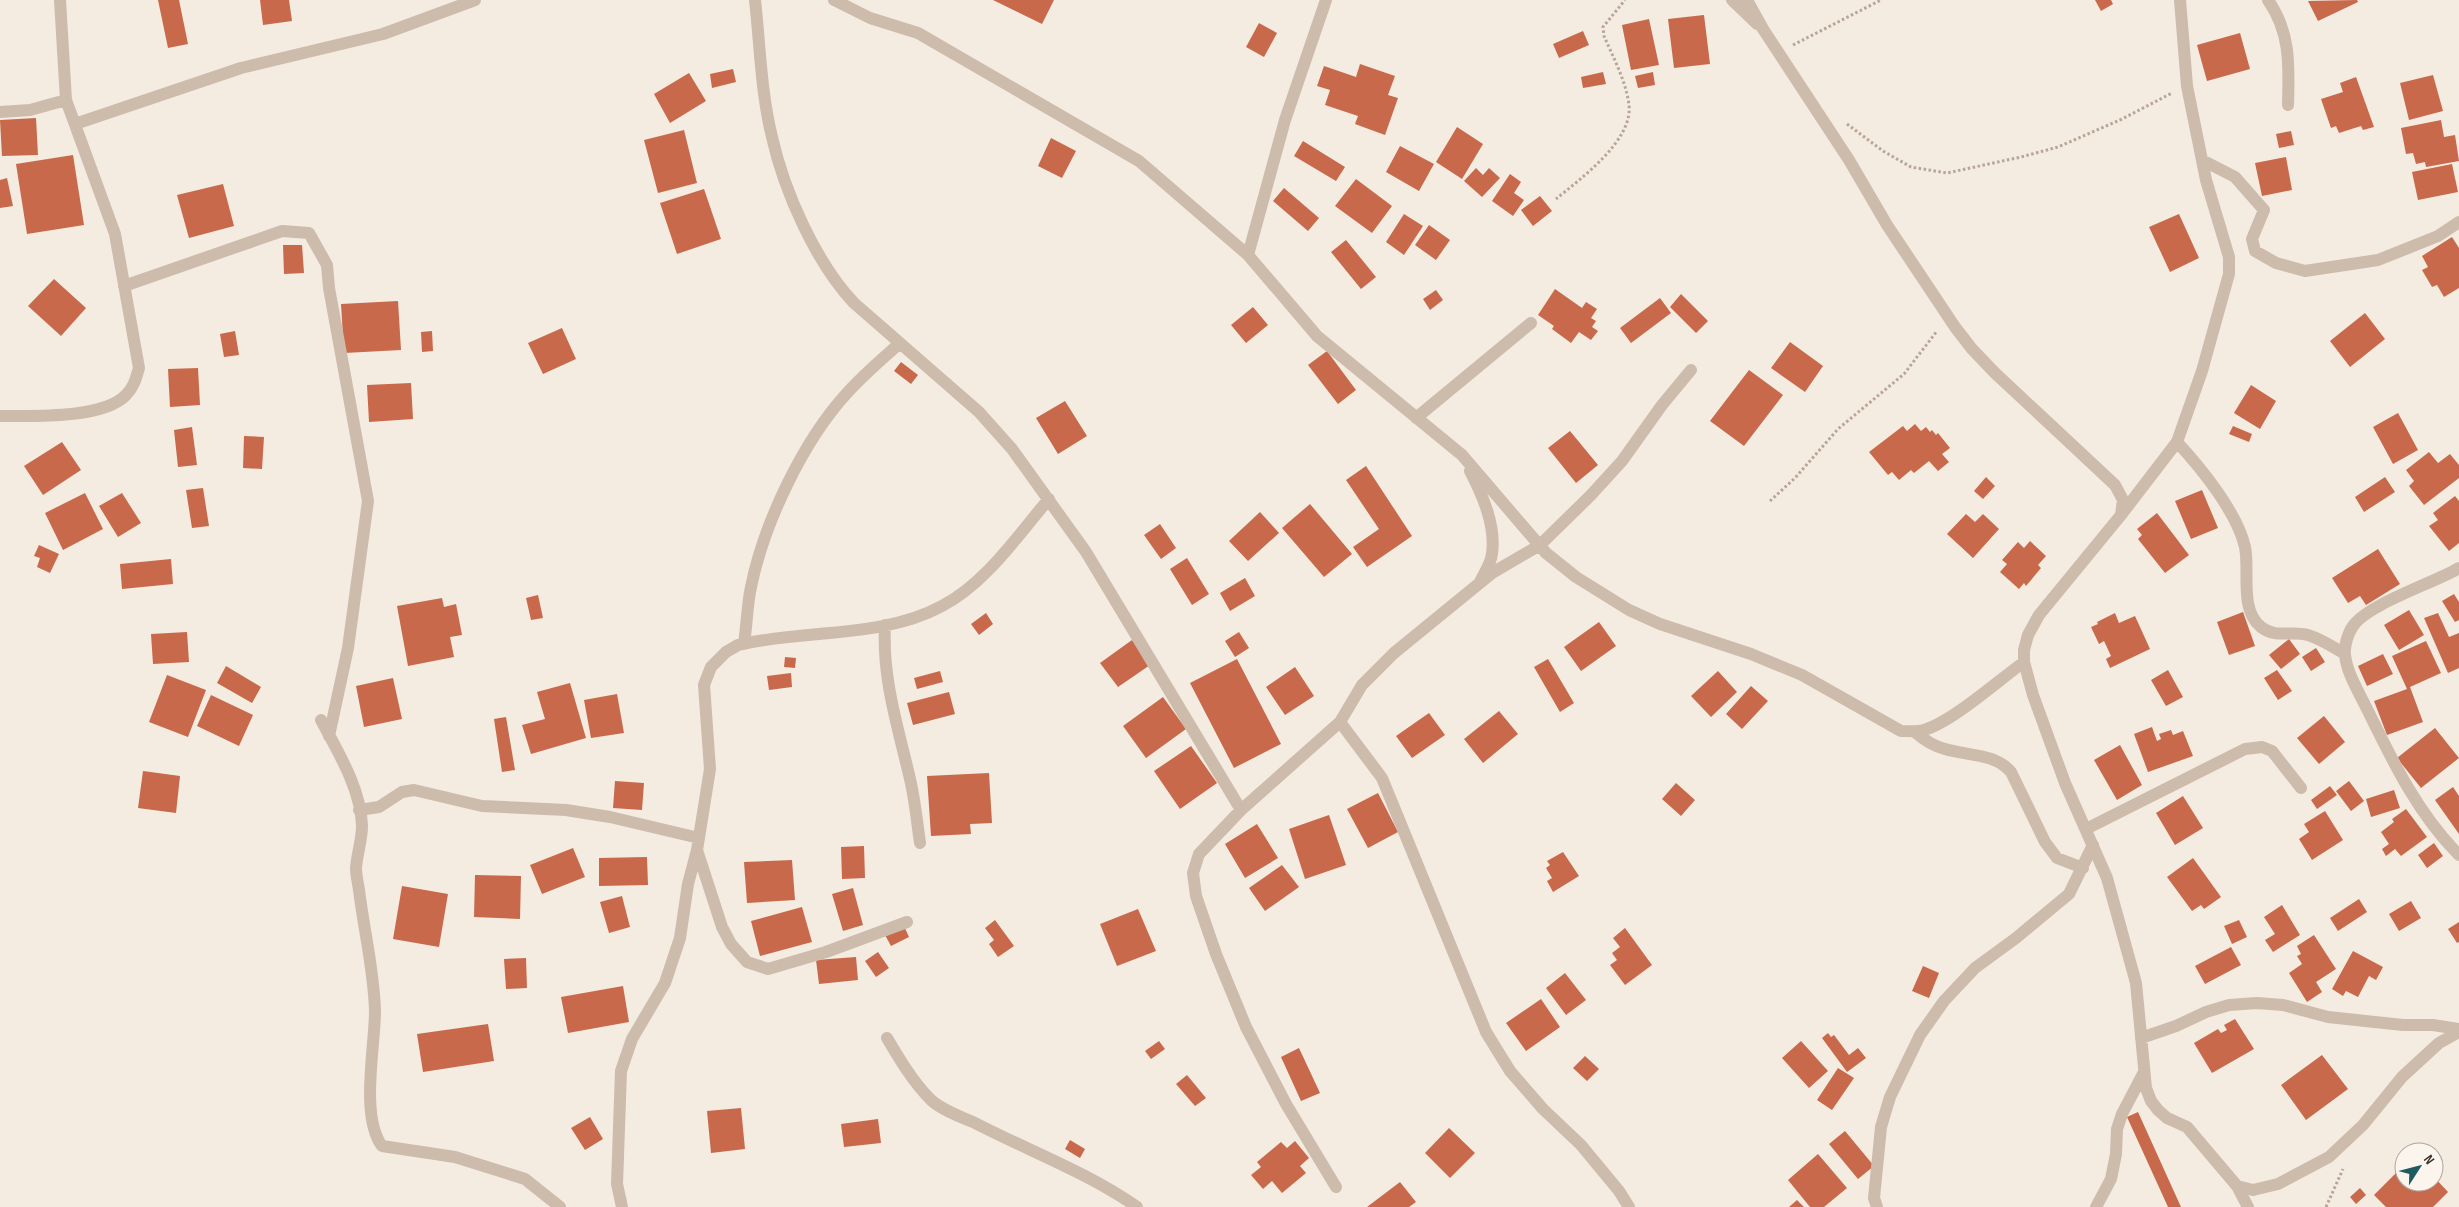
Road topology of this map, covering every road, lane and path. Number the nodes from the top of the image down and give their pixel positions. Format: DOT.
graph roads {
  1 [pos="60,0"];
  2 [pos="475,0"];
  3 [pos="755,0"];
  4 [pos="834,0"];
  5 [pos="1326,0"];
  6 [pos="1625,0"];
  7 [pos="1732,0"];
  8 [pos="1747,0"];
  9 [pos="1881,0"];
  10 [pos="2180,0"];
  11 [pos="2268,0"];
  12 [pos="1763,29"];
  13 [pos="1779,52"];
  14 [pos="2187,86"];
  15 [pos="66,100"];
  16 [pos="2288,105"];
  17 [pos="0,112"];
  18 [pos="1845,123"];
  19 [pos="76,124"];
  20 [pos="2202,160"];
  21 [pos="1556,199"];
  22 [pos="2459,222"];
  23 [pos="1248,256"];
  24 [pos="124,286"];
  25 [pos="1947,316"];
  26 [pos="1531,323"];
  27 [pos="900,343"];
  28 [pos="1691,370"];
  29 [pos="0,416"];
  30 [pos="1416,418"];
  31 [pos="2177,442"];
  32 [pos="1462,456"];
  33 [pos="1049,499"];
  34 [pos="1770,501"];
  35 [pos="2121,515"];
  36 [pos="1540,545"];
  37 [pos="2459,568"];
  38 [pos="1480,583"];
  39 [pos="885,625"];
  40 [pos="744,644"];
  41 [pos="2345,654"];
  42 [pos="2024,662"];
  43 [pos="321,720"];
  44 [pos="1340,722"];
  45 [pos="1915,732"];
  46 [pos="329,736"];
  47 [pos="2301,788"];
  48 [pos="359,810"];
  49 [pos="1241,810"];
  50 [pos="2086,829"];
  51 [pos="920,843"];
  52 [pos="698,844"];
  53 [pos="2092,845"];
  54 [pos="2459,854"];
  55 [pos="2083,868"];
  56 [pos="907,922"];
  57 [pos="2459,1031"];
  58 [pos="887,1038"];
  59 [pos="2141,1038"];
  60 [pos="2144,1072"];
  61 [pos="2237,1186"];
  62 [pos="1336,1187"];
  63 [pos="560,1207"];
  64 [pos="622,1207"];
  65 [pos="1137,1207"];
  66 [pos="1629,1207"];
  67 [pos="1877,1207"];
  68 [pos="2096,1207"];
  69 [pos="2248,1207"];
  1 -- 15 [label="street"];
  2 -- 19 [label="street"];
  3 -- 27 [label="street"];
  4 -- 23 [label="street"];
  5 -- 23 [label="street"];
  6 -- 21 [label="path"];
  7 -- 12 [label="street"];
  8 -- 12 [label="street"];
  9 -- 13 [label="path"];
  10 -- 14 [label="street"];
  11 -- 16 [label="street"];
  12 -- 13 [label="street"];
  13 -- 25 [label="street"];
  14 -- 18 [label="path"];
  14 -- 20 [label="street"];
  15 -- 17 [label="street"];
  15 -- 19 [label="street"];
  19 -- 24 [label="street"];
  20 -- 22 [label="street"];
  20 -- 31 [label="street"];
  23 -- 30 [label="street"];
  24 -- 29 [label="street"];
  24 -- 46 [label="street"];
  25 -- 34 [label="path"];
  25 -- 35 [label="street"];
  26 -- 30 [label="street"];
  27 -- 33 [label="street"];
  27 -- 40 [label="street"];
  28 -- 36 [label="street"];
  30 -- 32 [label="street"];
  31 -- 35 [label="street"];
  31 -- 41 [label="street"];
  32 -- 36 [label="street"];
  32 -- 38 [label="street"];
  33 -- 39 [label="street"];
  33 -- 49 [label="street"];
  35 -- 42 [label="street"];
  36 -- 38 [label="street"];
  36 -- 45 [label="street"];
  37 -- 41 [label="street"];
  38 -- 44 [label="street"];
  39 -- 40 [label="street"];
  39 -- 51 [label="street"];
  40 -- 52 [label="street"];
  41 -- 54 [label="street"];
  42 -- 45 [label="street"];
  42 -- 50 [label="street"];
  43 -- 46 [label="street"];
  44 -- 49 [label="street"];
  44 -- 66 [label="street"];
  45 -- 55 [label="street"];
  46 -- 48 [label="street"];
  47 -- 50 [label="street"];
  48 -- 52 [label="street"];
  48 -- 63 [label="street"];
  49 -- 62 [label="street"];
  50 -- 53 [label="street"];
  52 -- 56 [label="street"];
  52 -- 64 [label="street"];
  53 -- 55 [label="street"];
  53 -- 59 [label="street"];
  55 -- 67 [label="street"];
  57 -- 59 [label="street"];
  57 -- 61 [label="street"];
  58 -- 65 [label="street"];
  59 -- 60 [label="street"];
  60 -- 61 [label="street"];
  60 -- 68 [label="street"];
  61 -- 69 [label="street"];
}
